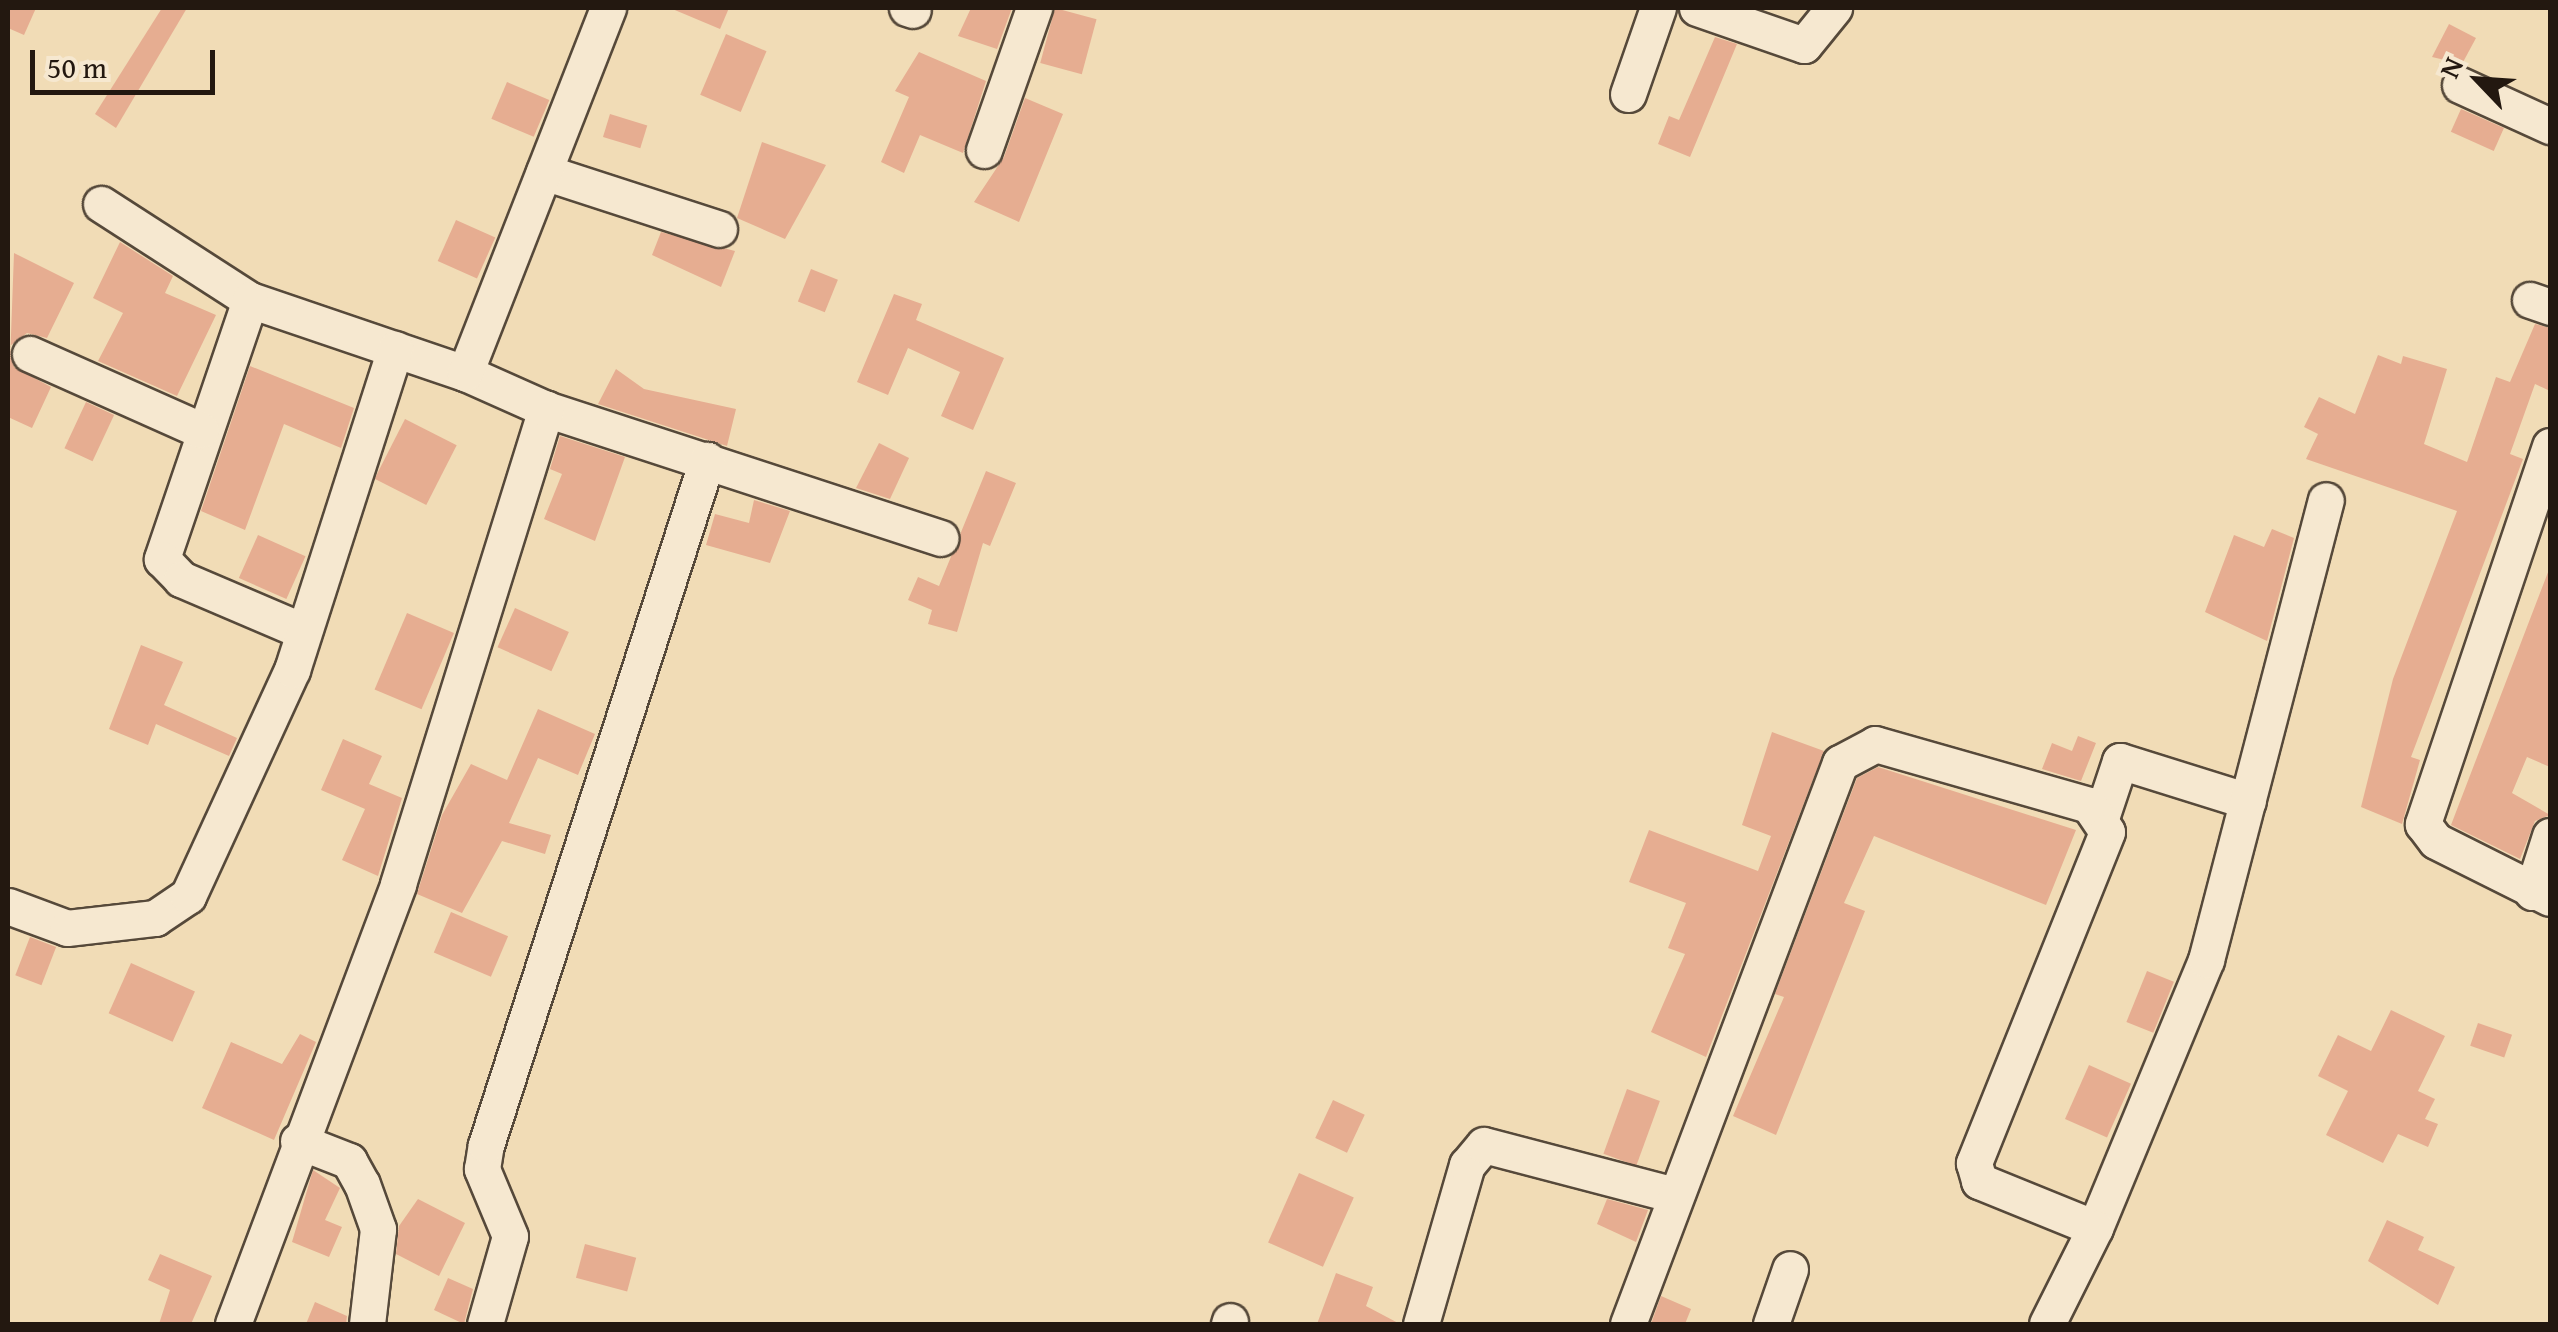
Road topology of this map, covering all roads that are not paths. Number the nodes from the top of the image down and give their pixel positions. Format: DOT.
graph roads {
  1 [pos="608,8"];
  2 [pos="1034,8"];
  3 [pos="1658,8"];
  4 [pos="1697,8"];
  5 [pos="1834,8"];
  6 [pos="2460,86"];
  7 [pos="1628,94"];
  8 [pos="2550,126"];
  9 [pos="984,150"];
  10 [pos="544,172"];
  11 [pos="101,204"];
  12 [pos="719,229"];
  13 [pos="250,300"];
  14 [pos="395,349"];
  15 [pos="30,354"];
  16 [pos="465,373"];
  17 [pos="546,409"];
  18 [pos="201,430"];
  19 [pos="2550,446"];
  20 [pos="706,460"];
  21 [pos="2326,500"];
  22 [pos="940,538"];
  23 [pos="303,631"];
  24 [pos="2248,801"];
  25 [pos="2102,815"];
  26 [pos="2550,836"];
  27 [pos="2541,895"];
  28 [pos="8,906"];
  29 [pos="298,1141"];
  30 [pos="1675,1195"];
  31 [pos="2095,1228"];
  32 [pos="1790,1269"];
  33 [pos="232,1324"];
  34 [pos="367,1324"];
  35 [pos="485,1324"];
  36 [pos="1421,1324"];
  37 [pos="1628,1324"];
  38 [pos="1771,1324"];
  39 [pos="2047,1324"];
  1 -- 10 [label="street"];
  2 -- 9 [label="street"];
  3 -- 7 [label="street"];
  4 -- 5 [label="street"];
  6 -- 8 [label="street"];
  10 -- 12 [label="street"];
  10 -- 16 [label="street"];
  11 -- 13 [label="street"];
  13 -- 14 [label="street"];
  13 -- 18 [label="street"];
  14 -- 16 [label="street"];
  14 -- 23 [label="street"];
  15 -- 18 [label="street"];
  16 -- 17 [label="street"];
  17 -- 20 [label="street"];
  17 -- 29 [label="street"];
  18 -- 23 [label="street"];
  19 -- 27 [label="street"];
  20 -- 22 [label="street"];
  20 -- 35 [label="street"];
  21 -- 24 [label="street"];
  23 -- 28 [label="street"];
  24 -- 25 [label="street"];
  24 -- 31 [label="street"];
  25 -- 30 [label="street"];
  25 -- 31 [label="street"];
  26 -- 27 [label="street"];
  29 -- 33 [label="street"];
  29 -- 34 [label="street"];
  30 -- 36 [label="street"];
  30 -- 37 [label="street"];
  31 -- 39 [label="street"];
  32 -- 38 [label="street"];
}
